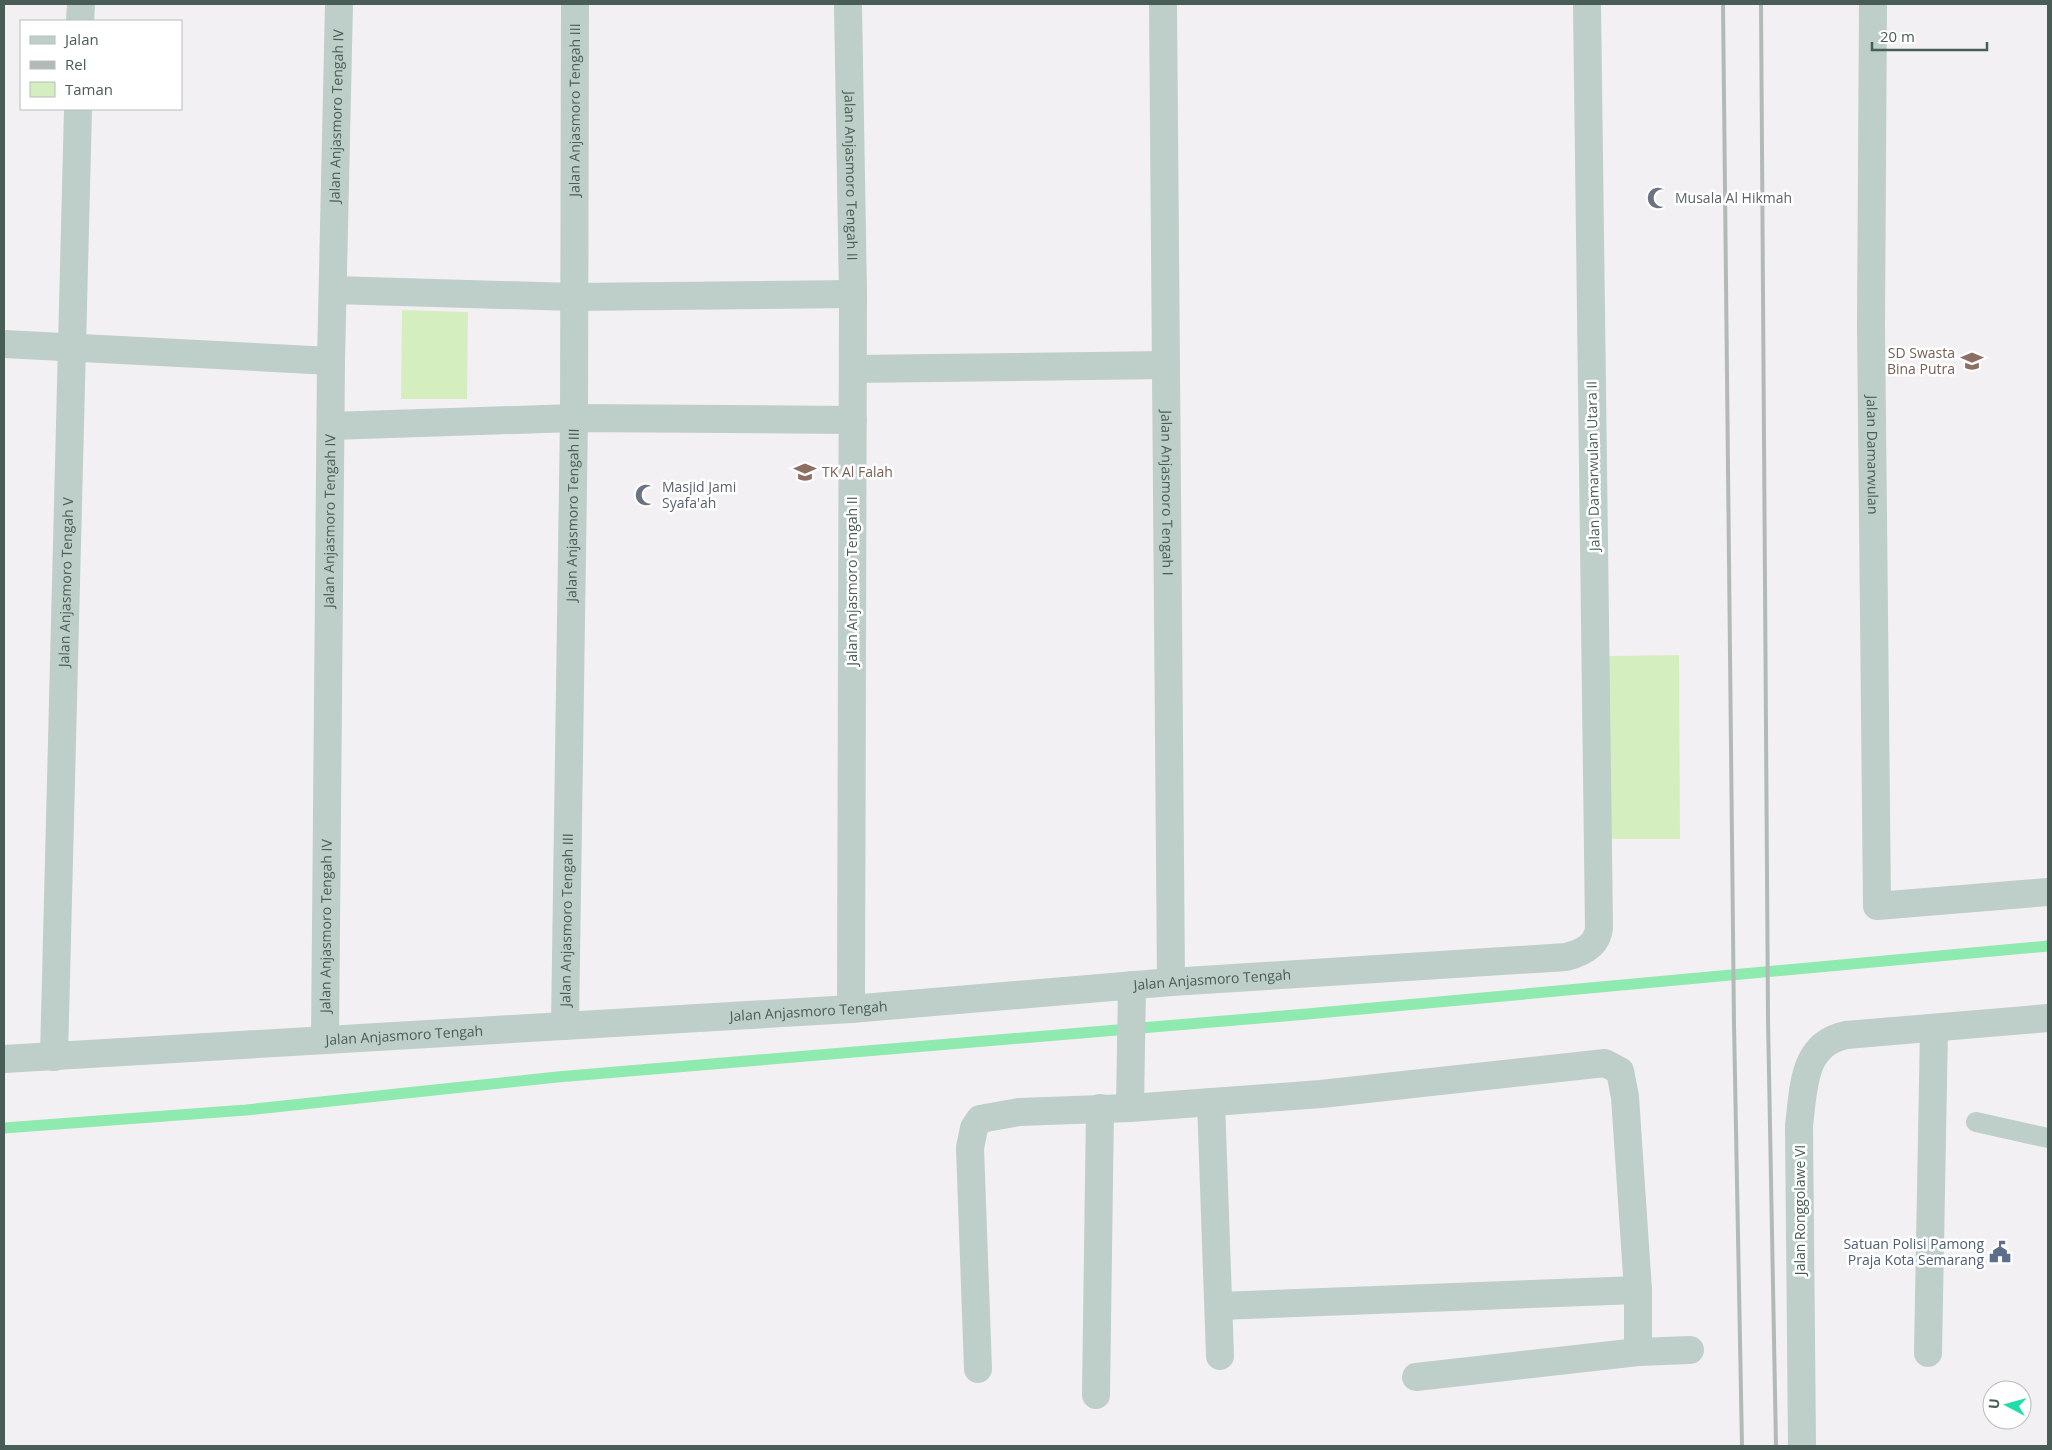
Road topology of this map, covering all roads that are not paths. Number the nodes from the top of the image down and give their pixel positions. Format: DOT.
graph roads {
  1 [pos="81,4"];
  2 [pos="339,4"];
  3 [pos="575,4"];
  4 [pos="848,4"];
  5 [pos="1163,4"];
  6 [pos="1587,4"];
  7 [pos="1873,4"];
  8 [pos="80,20"];
  9 [pos="78,110"];
  10 [pos="333,290"];
  11 [pos="853,294"];
  12 [pos="573,297"];
  13 [pos="4,344"];
  14 [pos="72,348"];
  15 [pos="331,362"];
  16 [pos="1166,365"];
  17 [pos="853,369"];
  18 [pos="574,418"];
  19 [pos="853,420"];
  20 [pos="331,426"];
  21 [pos="2048,892"];
  22 [pos="1599,928"];
  23 [pos="1171,982"];
  24 [pos="1132,985"];
  25 [pos="851,1009"];
  26 [pos="2048,1018"];
  27 [pos="565,1026"];
  28 [pos="1934,1028"];
  29 [pos="325,1040"];
  30 [pos="54,1057"];
  31 [pos="4,1059"];
  32 [pos="1211,1102"];
  33 [pos="1100,1108"];
  34 [pos="1130,1108"];
  35 [pos="1976,1122"];
  36 [pos="2048,1138"];
  37 [pos="1638,1290"];
  38 [pos="1219,1306"];
  39 [pos="1690,1350"];
  40 [pos="1638,1352"];
  41 [pos="1928,1353"];
  42 [pos="1220,1356"];
  43 [pos="978,1369"];
  44 [pos="1416,1377"];
  45 [pos="1096,1395"];
  46 [pos="1802,1446"];
  1 -- 8 [label="street"];
  2 -- 10 [label="street, Jalan Anjasmoro Tengah IV"];
  3 -- 12 [label="street, Jalan Anjasmoro Tengah III"];
  4 -- 11 [label="street, Jalan Anjasmoro Tengah II"];
  5 -- 16 [label="street, Jalan Anjasmoro Tengah I"];
  6 -- 22 [label="street, Jalan Damarwulan Utara II"];
  7 -- 21 [label="street, Jalan Damarwulan"];
  9 -- 14 [label="street, Jalan Anjasmoro Tengah V"];
  10 -- 12 [label="street"];
  10 -- 15 [label="street, Jalan Anjasmoro Tengah IV"];
  11 -- 12 [label="street"];
  11 -- 17 [label="street, Jalan Anjasmoro Tengah II"];
  12 -- 18 [label="street, Jalan Anjasmoro Tengah III"];
  13 -- 14 [label="street"];
  14 -- 15 [label="street"];
  14 -- 30 [label="street, Jalan Anjasmoro Tengah V"];
  15 -- 20 [label="street, Jalan Anjasmoro Tengah IV"];
  16 -- 17 [label="street"];
  16 -- 23 [label="street, Jalan Anjasmoro Tengah I"];
  17 -- 19 [label="street, Jalan Anjasmoro Tengah II"];
  18 -- 19 [label="street"];
  18 -- 20 [label="street"];
  18 -- 27 [label="street, Jalan Anjasmoro Tengah III"];
  19 -- 25 [label="street, Jalan Anjasmoro Tengah II"];
  20 -- 29 [label="street, Jalan Anjasmoro Tengah IV"];
  22 -- 23 [label="street, Jalan Anjasmoro Tengah"];
  23 -- 24 [label="street, Jalan Anjasmoro Tengah"];
  24 -- 25 [label="street, Jalan Anjasmoro Tengah"];
  24 -- 34 [label="street"];
  25 -- 27 [label="street, Jalan Anjasmoro Tengah"];
  26 -- 28 [label="street, Jalan Ronggolawe VI"];
  27 -- 29 [label="street, Jalan Anjasmoro Tengah"];
  28 -- 41 [label="street"];
  28 -- 46 [label="street, Jalan Ronggolawe VI"];
  29 -- 30 [label="street, Jalan Anjasmoro Tengah"];
  30 -- 31 [label="street, Jalan Anjasmoro Tengah"];
  32 -- 34 [label="street"];
  32 -- 37 [label="street"];
  32 -- 38 [label="street"];
  33 -- 34 [label="street"];
  33 -- 43 [label="street"];
  33 -- 45 [label="street"];
  35 -- 36 [label="lane"];
  37 -- 38 [label="street"];
  37 -- 40 [label="street"];
  38 -- 42 [label="street"];
  39 -- 40 [label="street"];
  40 -- 44 [label="street"];
}
